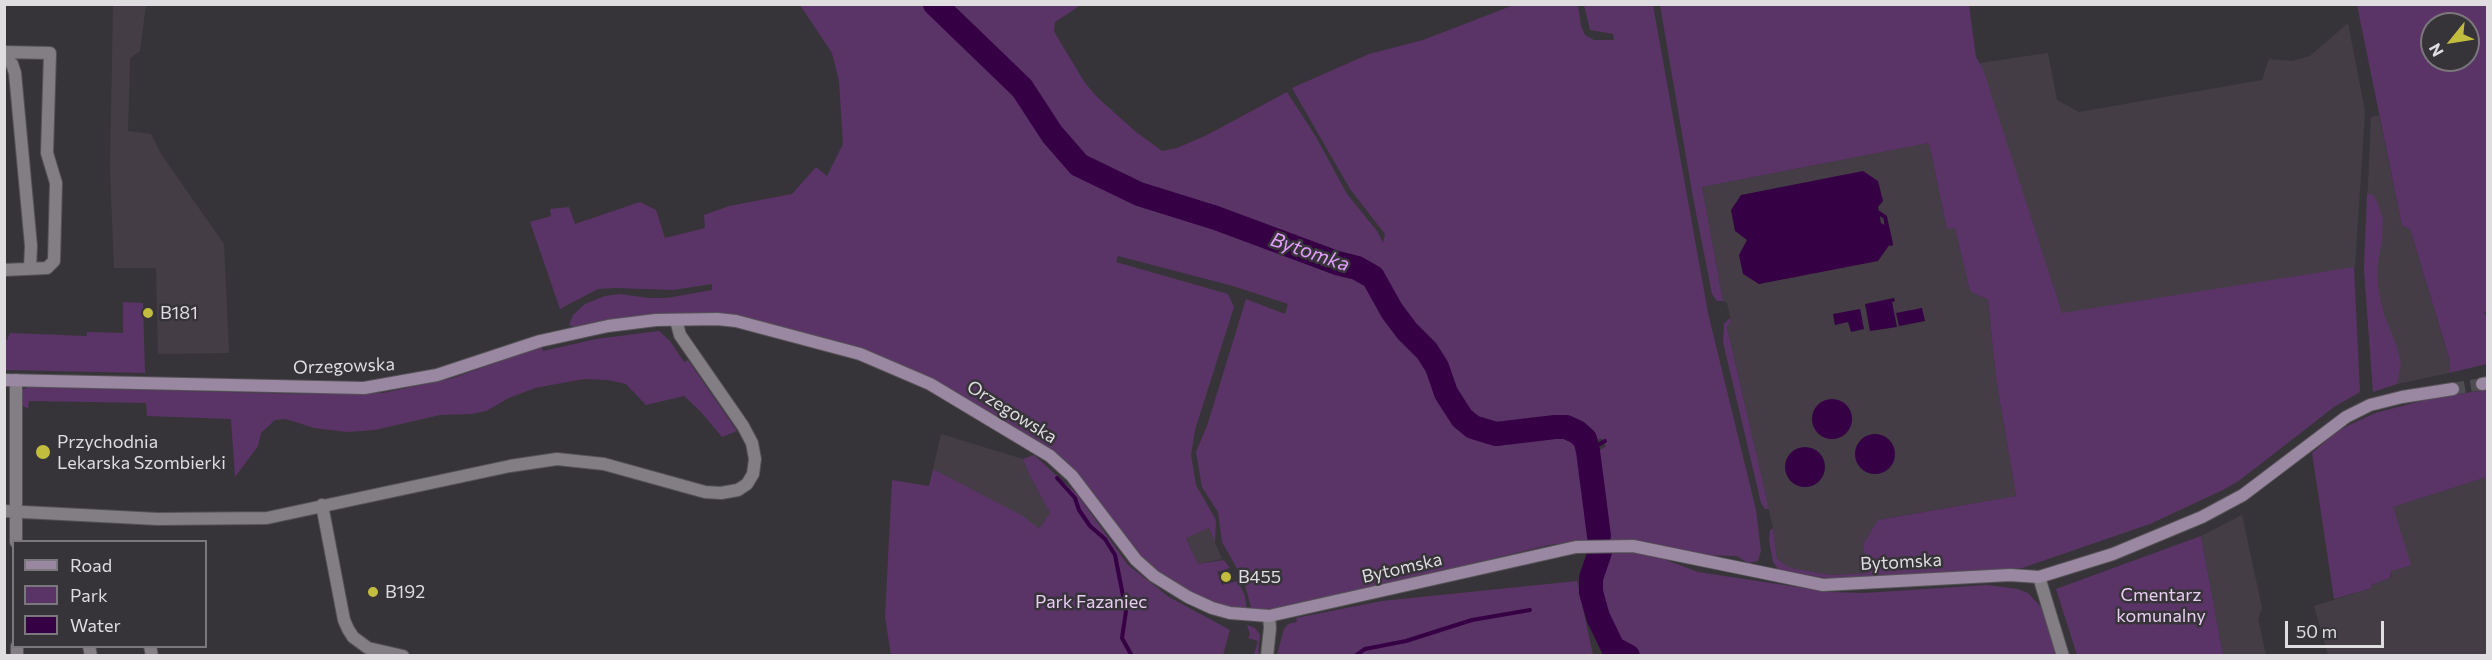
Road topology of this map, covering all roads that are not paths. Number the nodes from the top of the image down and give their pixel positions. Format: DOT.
graph roads {
  1 [pos="4,54"];
  2 [pos="30,268"];
  3 [pos="4,270"];
  4 [pos="676,320"];
  5 [pos="10,380"];
  6 [pos="2453,389"];
  7 [pos="322,505"];
  8 [pos="10,511"];
  9 [pos="16,540"];
  10 [pos="2038,577"];
  11 [pos="1314,607"];
  12 [pos="1269,616"];
  13 [pos="403,656"];
  14 [pos="1267,656"];
  15 [pos="2063,656"];
  1 -- 2 [label="street"];
  1 -- 2 [label="street"];
  2 -- 3 [label="street"];
  4 -- 5 [label="street, Orzegowska"];
  4 -- 7 [label="street"];
  4 -- 12 [label="street, Orzegowska"];
  5 -- 8 [label="street"];
  6 -- 10 [label="street, Bytomska"];
  7 -- 8 [label="street"];
  7 -- 13 [label="street"];
  8 -- 9 [label="street"];
  10 -- 11 [label="street, Bytomska"];
  10 -- 15 [label="street"];
  11 -- 12 [label="street, Orzegowska"];
  12 -- 14 [label="street"];
}
